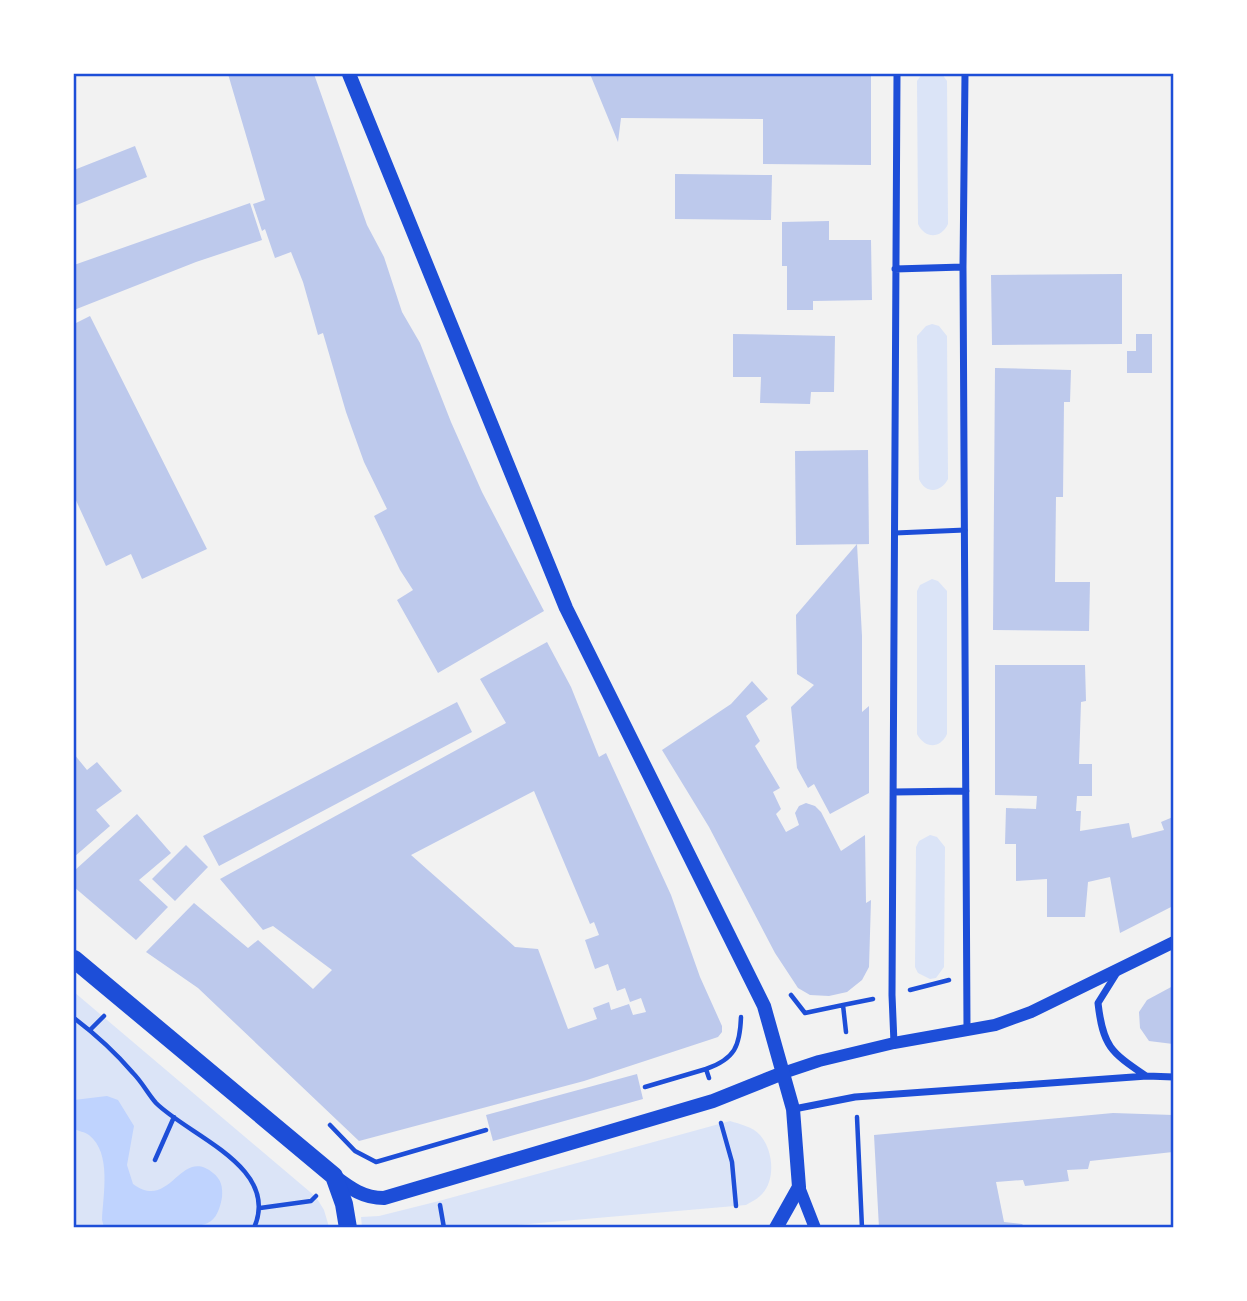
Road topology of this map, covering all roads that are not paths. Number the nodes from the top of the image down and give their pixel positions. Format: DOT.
graph roads {
  1 [pos="349,74"];
  2 [pos="897,74"];
  3 [pos="965,74"];
  4 [pos="962,267"];
  5 [pos="895,270"];
  6 [pos="965,530"];
  7 [pos="895,533"];
  8 [pos="966,791"];
  9 [pos="894,792"];
  10 [pos="1174,942"];
  11 [pos="74,959"];
  12 [pos="1119,970"];
  13 [pos="967,1029"];
  14 [pos="894,1043"];
  15 [pos="783,1073"];
  16 [pos="1146,1076"];
  17 [pos="1174,1077"];
  18 [pos="793,1109"];
  19 [pos="334,1176"];
  20 [pos="799,1187"];
  21 [pos="348,1227"];
  22 [pos="766,1227"];
  23 [pos="776,1227"];
  24 [pos="815,1227"];
  1 -- 15 [label="main road"];
  2 -- 5 [label="street"];
  3 -- 4 [label="street"];
  4 -- 5 [label="street"];
  4 -- 6 [label="street"];
  5 -- 7 [label="street"];
  6 -- 7 [label="lane"];
  6 -- 8 [label="street"];
  7 -- 9 [label="street"];
  8 -- 9 [label="street"];
  8 -- 13 [label="street"];
  9 -- 14 [label="street"];
  10 -- 12 [label="street"];
  11 -- 19 [label="main road"];
  12 -- 13 [label="street"];
  12 -- 16 [label="street"];
  13 -- 14 [label="street"];
  14 -- 15 [label="street"];
  15 -- 18 [label="main road"];
  15 -- 19 [label="main road"];
  16 -- 17 [label="street"];
  16 -- 18 [label="street"];
  18 -- 20 [label="main road"];
  19 -- 21 [label="main road"];
  20 -- 23 [label="main road"];
  20 -- 24 [label="street"];
  22 -- 23 [label="main road"];
}
